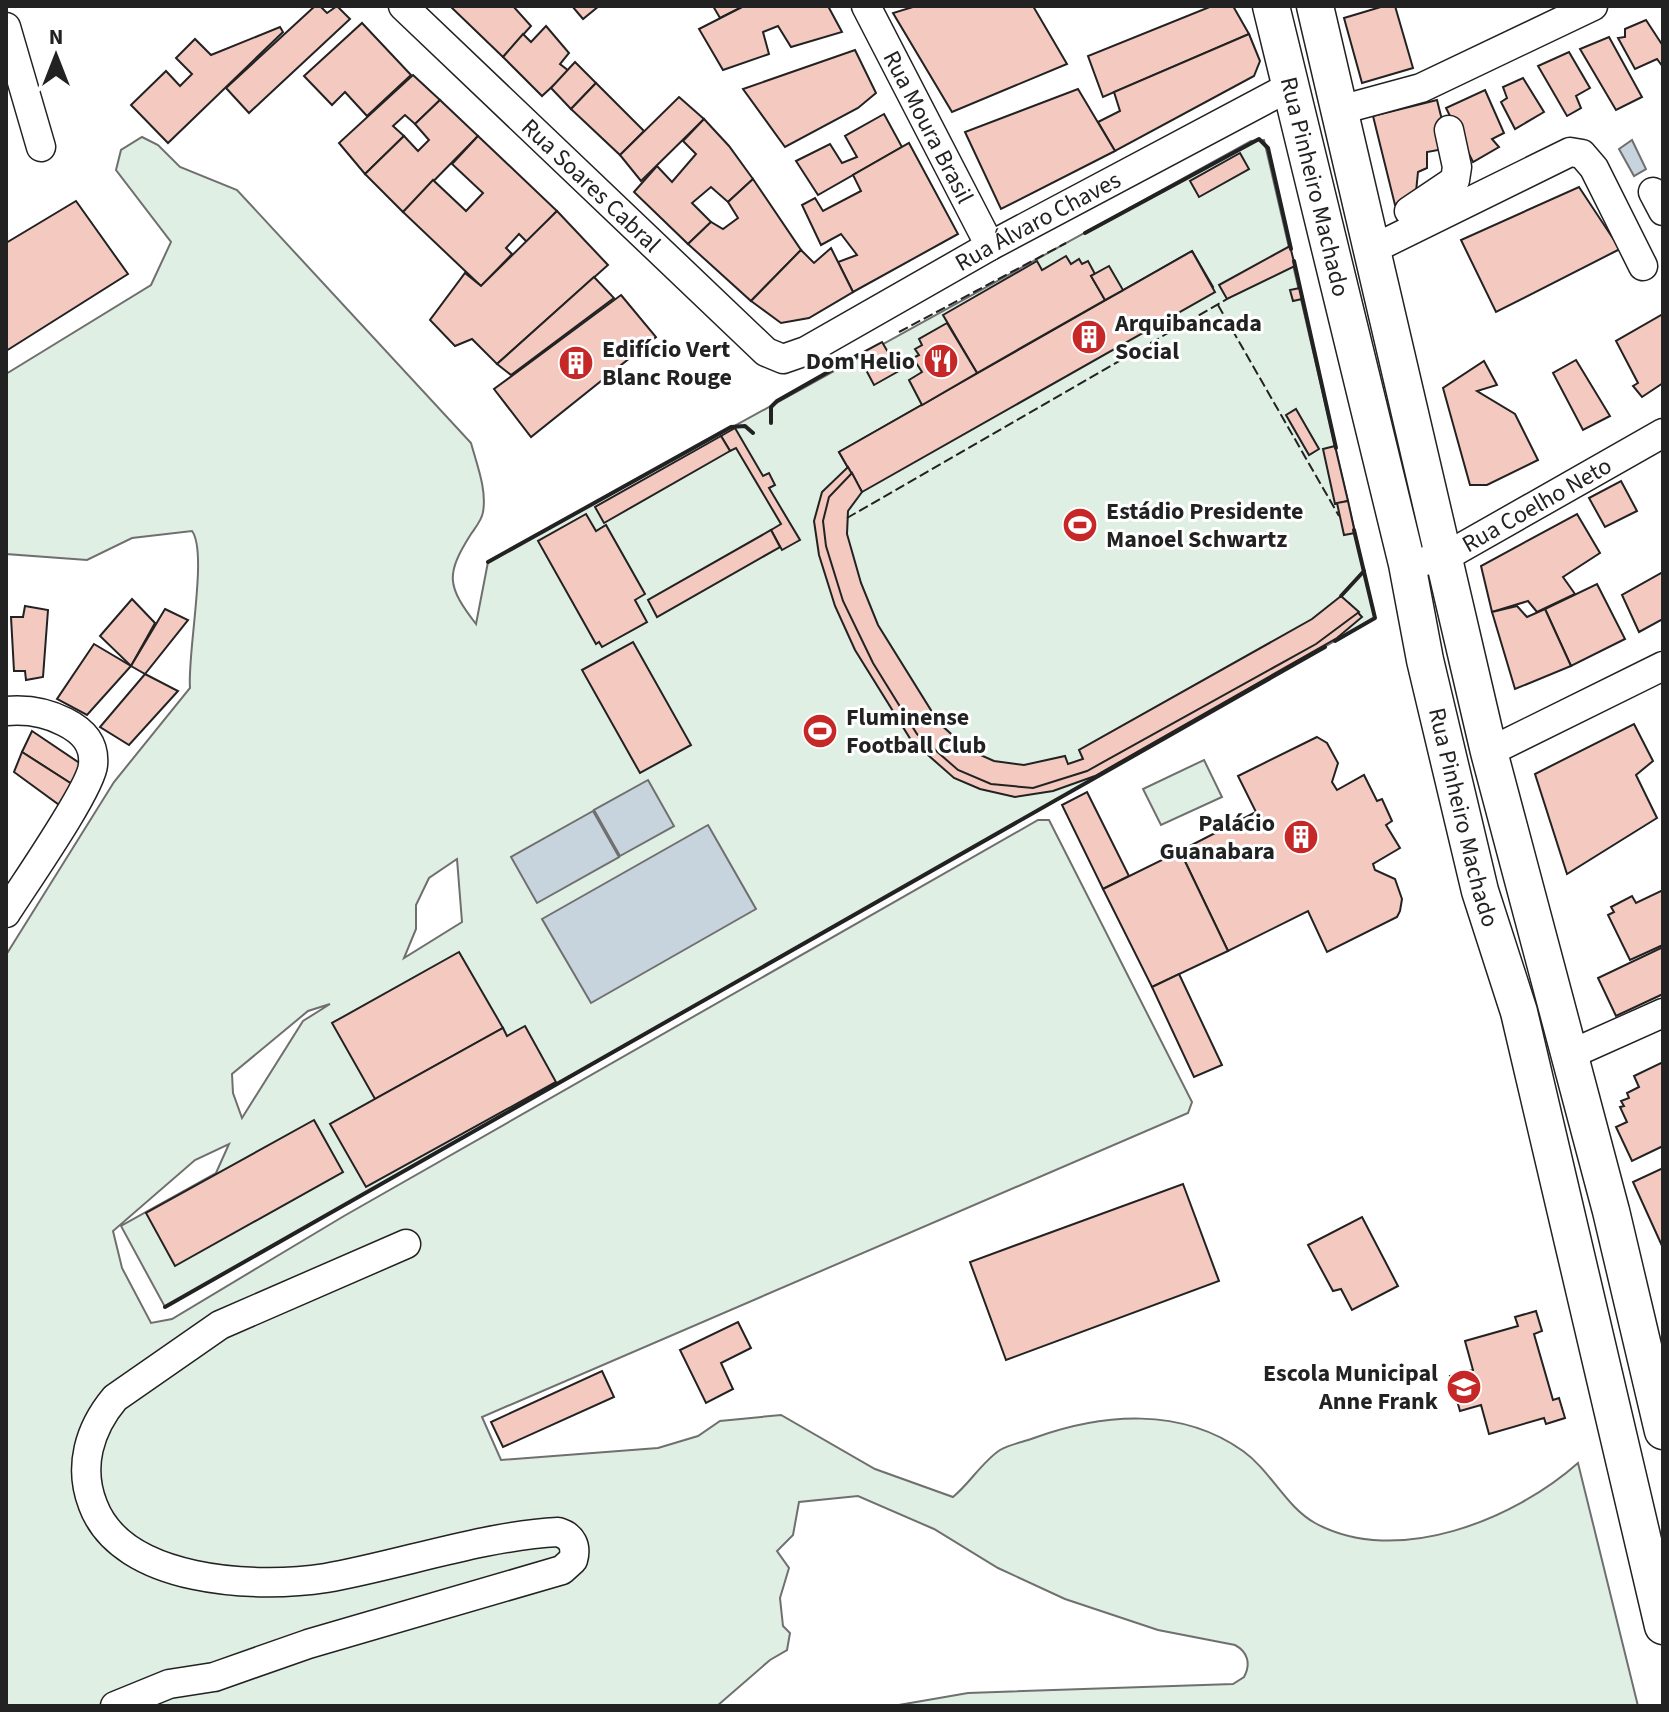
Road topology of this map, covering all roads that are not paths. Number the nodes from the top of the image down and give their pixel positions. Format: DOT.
graph roads {
  1 [pos="403,6"];
  2 [pos="866,6"];
  3 [pos="1271,6"];
  4 [pos="1315,6"];
  5 [pos="1593,6"];
  6 [pos="6,27"];
  7 [pos="1293,85"];
  8 [pos="1340,110"];
  9 [pos="1449,130"];
  10 [pos="41,147"];
  11 [pos="1371,240"];
  12 [pos="990,246"];
  13 [pos="1643,266"];
  14 [pos="783,359"];
  15 [pos="1663,433"];
  16 [pos="1443,558"];
  17 [pos="1407,564"];
  18 [pos="1663,666"];
  19 [pos="6,711"];
  20 [pos="1489,752"];
  21 [pos="6,913"];
  22 [pos="1663,1013"];
  23 [pos="1569,1055"];
  24 [pos="406,1244"];
  25 [pos="1651,1325"];
  26 [pos="1663,1431"];
  27 [pos="1663,1626"];
  28 [pos="115,1706"];
  1 -- 14 [label="street, Rua Soares Cabral"];
  2 -- 12 [label="street, Rua Moura Brasil"];
  3 -- 7 [label="main road, Rua Pinheiro Machado"];
  4 -- 8 [label="main road, Rua Pinheiro Machado"];
  5 -- 8 [label="street"];
  6 -- 10 [label="street"];
  7 -- 12 [label="street, Rua Álvaro Chaves"];
  7 -- 17 [label="main road, Rua Pinheiro Machado"];
  8 -- 11 [label="main road, Rua Pinheiro Machado"];
  9 -- 11 [label="street"];
  11 -- 13 [label="street"];
  11 -- 16 [label="main road, Rua Pinheiro Machado"];
  12 -- 14 [label="street, Rua Álvaro Chaves"];
  15 -- 16 [label="street, Rua Coelho Neto"];
  16 -- 17 [label="street, Rua Coelho Neto"];
  16 -- 20 [label="main road, Rua Pinheiro Machado"];
  17 -- 27 [label="main road, Rua Pinheiro Machado"];
  18 -- 20 [label="street"];
  19 -- 21 [label="street"];
  20 -- 23 [label="main road, Rua Pinheiro Machado"];
  22 -- 23 [label="street"];
  23 -- 25 [label="main road, Rua Pinheiro Machado"];
  24 -- 28 [label="street"];
  25 -- 26 [label="main road, Rua Pinheiro Machado"];
}
